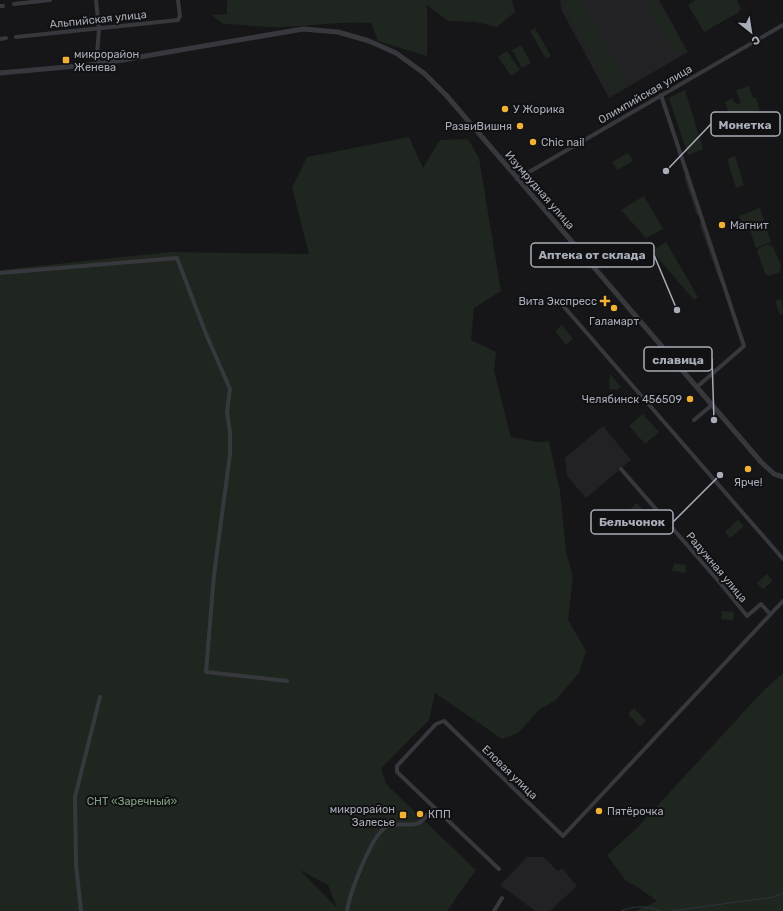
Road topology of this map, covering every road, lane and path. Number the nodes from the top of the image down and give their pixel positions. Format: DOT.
graph roads {
  1 [pos="50,0"];
  2 [pos="96,0"];
  3 [pos="178,0"];
  4 [pos="14,4"];
  5 [pos="783,25"];
  6 [pos="99,29"];
  7 [pos="16,37"];
  8 [pos="6,38"];
  9 [pos="0,39"];
  10 [pos="99,64"];
  11 [pos="0,73"];
  12 [pos="661,95"];
  13 [pos="517,179"];
  14 [pos="0,273"];
  15 [pos="559,301"];
  16 [pos="697,388"];
  17 [pos="712,405"];
  18 [pos="694,420"];
  19 [pos="621,469"];
  20 [pos="783,477"];
  21 [pos="783,559"];
  22 [pos="783,601"];
  23 [pos="770,614"];
  24 [pos="287,681"];
  25 [pos="100,697"];
  26 [pos="434,808"];
  27 [pos="499,869"];
  28 [pos="502,898"];
  29 [pos="81,911"];
  30 [pos="347,911"];
  31 [pos="494,911"];
  1 -- 4 [label="street"];
  2 -- 6 [label="street"];
  3 -- 6 [label="street, Альпийская улица"];
  5 -- 12 [label="street, Олимпийская улица"];
  6 -- 7 [label="street, Альпийская улица"];
  6 -- 10 [label="street"];
  8 -- 9 [label="street"];
  10 -- 11 [label="street, Изумрудная улица"];
  10 -- 13 [label="street, Изумрудная улица"];
  12 -- 13 [label="street, Олимпийская улица"];
  12 -- 16 [label="street"];
  13 -- 16 [label="street, Изумрудная улица"];
  14 -- 24 [label="street"];
  15 -- 21 [label="street"];
  16 -- 17 [label="street, Изумрудная улица"];
  17 -- 18 [label="street"];
  17 -- 20 [label="street, Изумрудная улица"];
  19 -- 23 [label="street, Радужная улица"];
  22 -- 23 [label="street"];
  23 -- 26 [label="street, Еловая улица"];
  25 -- 29 [label="street"];
  26 -- 27 [label="street"];
  26 -- 30 [label="street"];
  28 -- 31 [label="street"];
}
